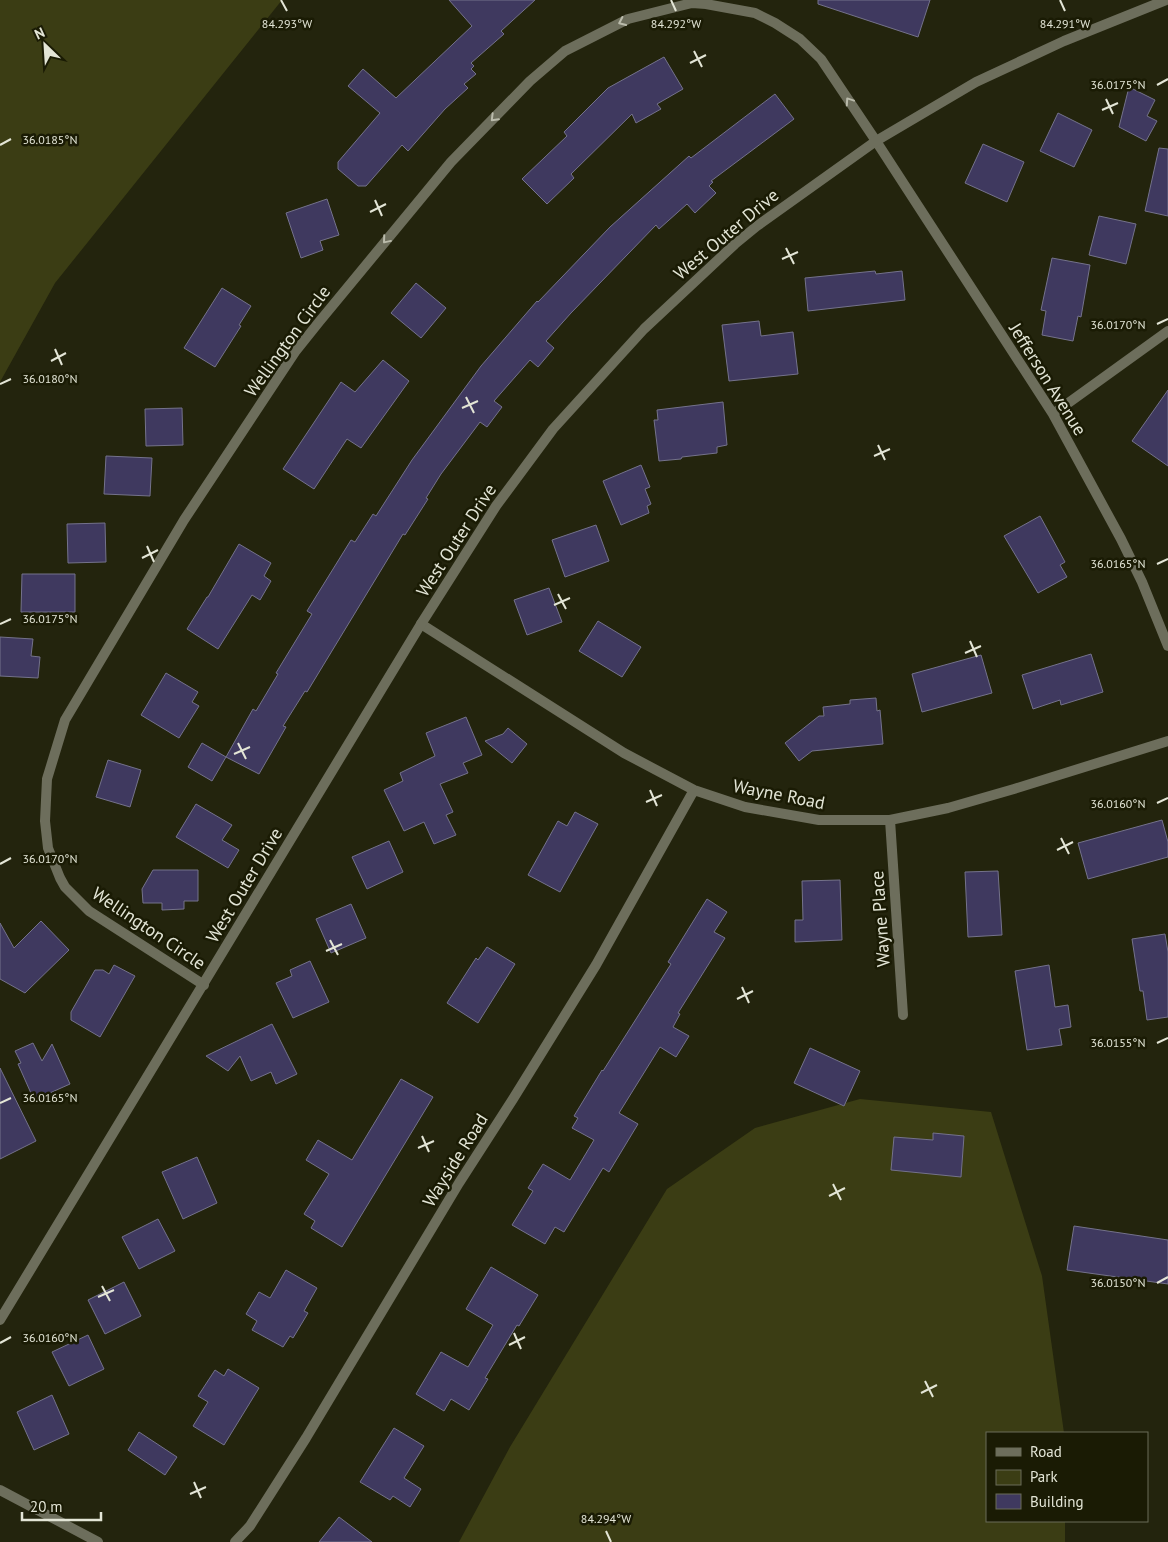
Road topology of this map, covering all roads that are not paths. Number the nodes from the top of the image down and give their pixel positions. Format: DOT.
graph roads {
  1 [pos="1166,0"];
  2 [pos="876,142"];
  3 [pos="1168,331"];
  4 [pos="1053,414"];
  5 [pos="421,624"];
  6 [pos="1168,646"];
  7 [pos="1168,741"];
  8 [pos="694,790"];
  9 [pos="890,820"];
  10 [pos="204,985"];
  11 [pos="903,1015"];
  12 [pos="0,1320"];
  13 [pos="0,1490"];
  14 [pos="98,1542"];
  15 [pos="235,1542"];
  1 -- 2 [label="street, West Outer Drive"];
  2 -- 4 [label="street, Jefferson Avenue"];
  2 -- 5 [label="street, West Outer Drive"];
  2 -- 10 [label="street, Wellington Circle, one-way"];
  3 -- 4 [label="street"];
  4 -- 6 [label="street, Jefferson Avenue"];
  5 -- 8 [label="street, Wayne Road"];
  5 -- 10 [label="street, West Outer Drive"];
  7 -- 9 [label="street, Wayne Road"];
  8 -- 9 [label="street, Wayne Road"];
  8 -- 15 [label="street, Wayside Road"];
  9 -- 11 [label="street, Wayne Place"];
  10 -- 12 [label="street, West Outer Drive"];
  13 -- 14 [label="street"];
}
